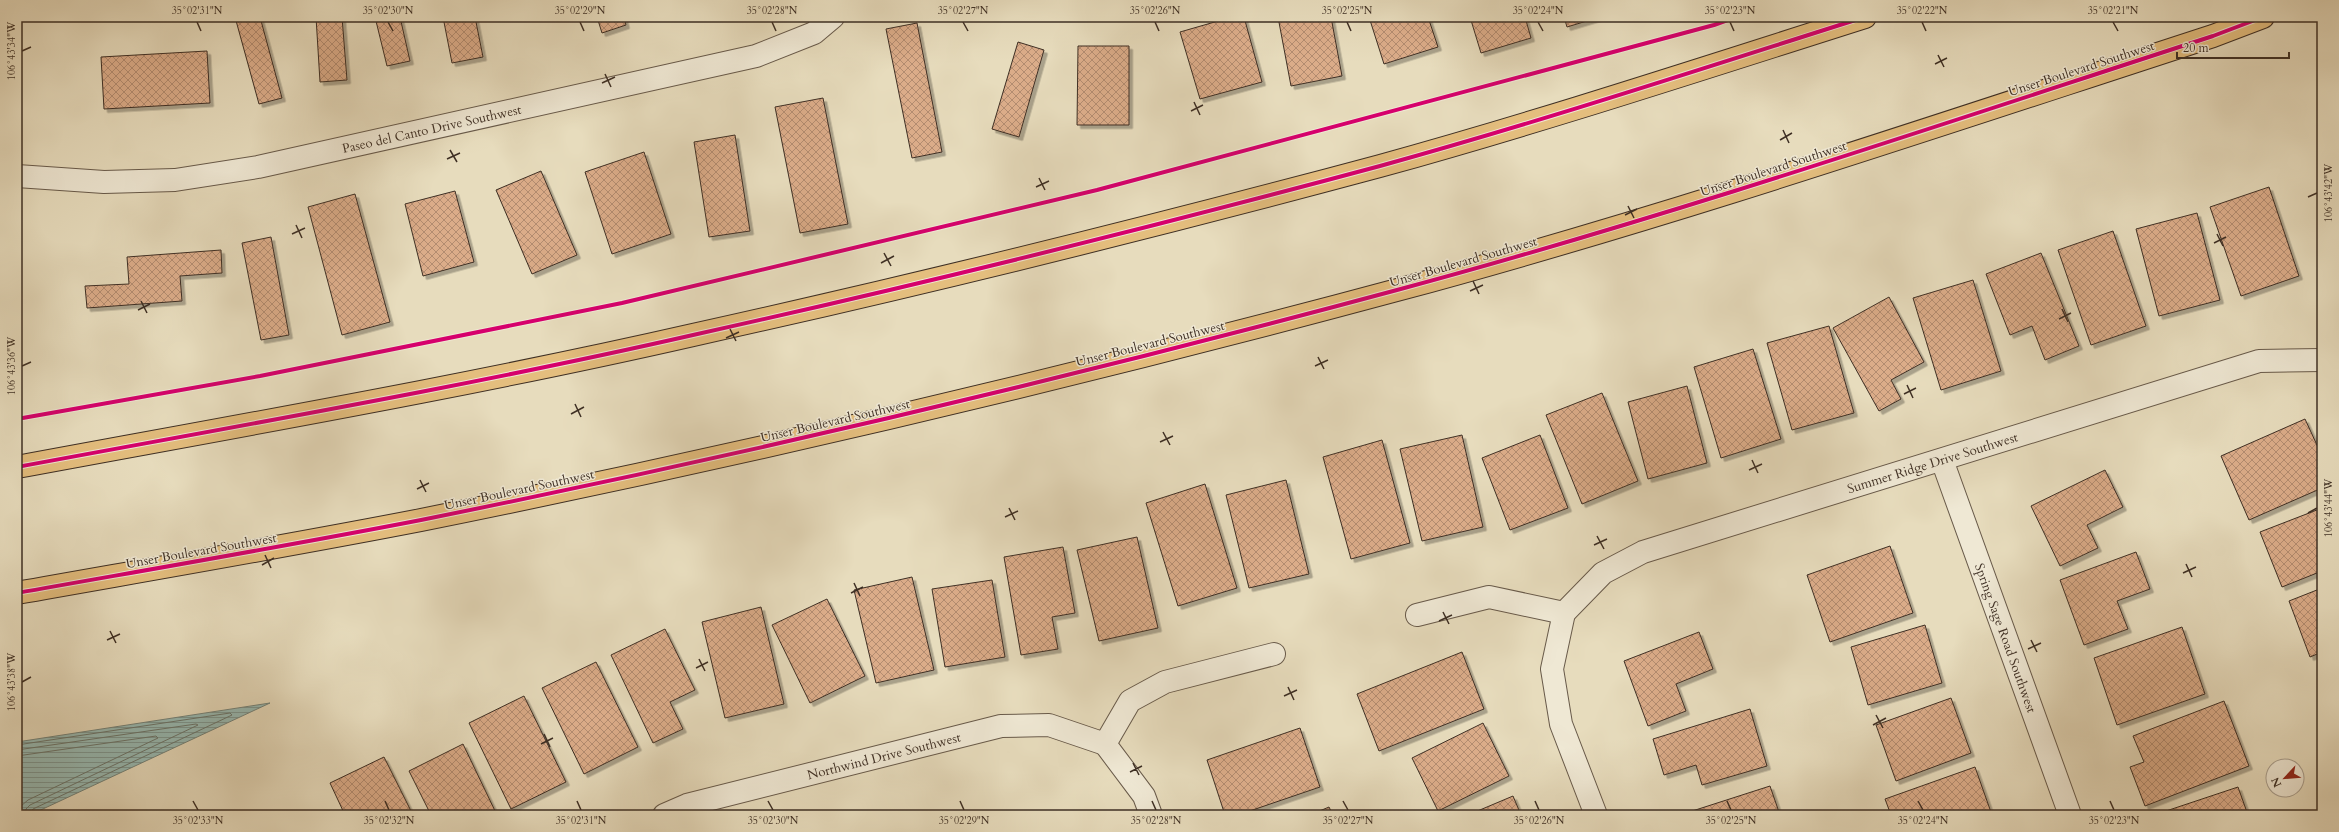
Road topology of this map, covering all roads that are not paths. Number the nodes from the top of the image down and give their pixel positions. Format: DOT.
graph roads {
  1 [pos="833,17"];
  2 [pos="1865,17"];
  3 [pos="2263,17"];
  4 [pos="17,176"];
  5 [pos="2322,360"];
  6 [pos="1942,460"];
  7 [pos="17,467"];
  8 [pos="17,593"];
  9 [pos="1564,613"];
  10 [pos="1417,615"];
  11 [pos="1274,654"];
  12 [pos="1105,744"];
  13 [pos="689,810"];
  14 [pos="664,815"];
  15 [pos="1151,815"];
  16 [pos="1596,815"];
  17 [pos="2070,815"];
  1 -- 4 [label="street, Paseo del Canto Drive Southwest"];
  2 -- 7 [label="main road"];
  3 -- 8 [label="main road, Unser Boulevard Southwest"];
  5 -- 6 [label="street, Summer Ridge Drive Southwest"];
  6 -- 9 [label="street, Summer Ridge Drive Southwest"];
  6 -- 17 [label="street, Spring Sage Road Southwest"];
  9 -- 10 [label="street"];
  9 -- 16 [label="street"];
  11 -- 12 [label="street"];
  12 -- 13 [label="street, Northwind Drive Southwest"];
  12 -- 15 [label="street"];
  13 -- 14 [label="street, Northwind Drive Southwest"];
}
